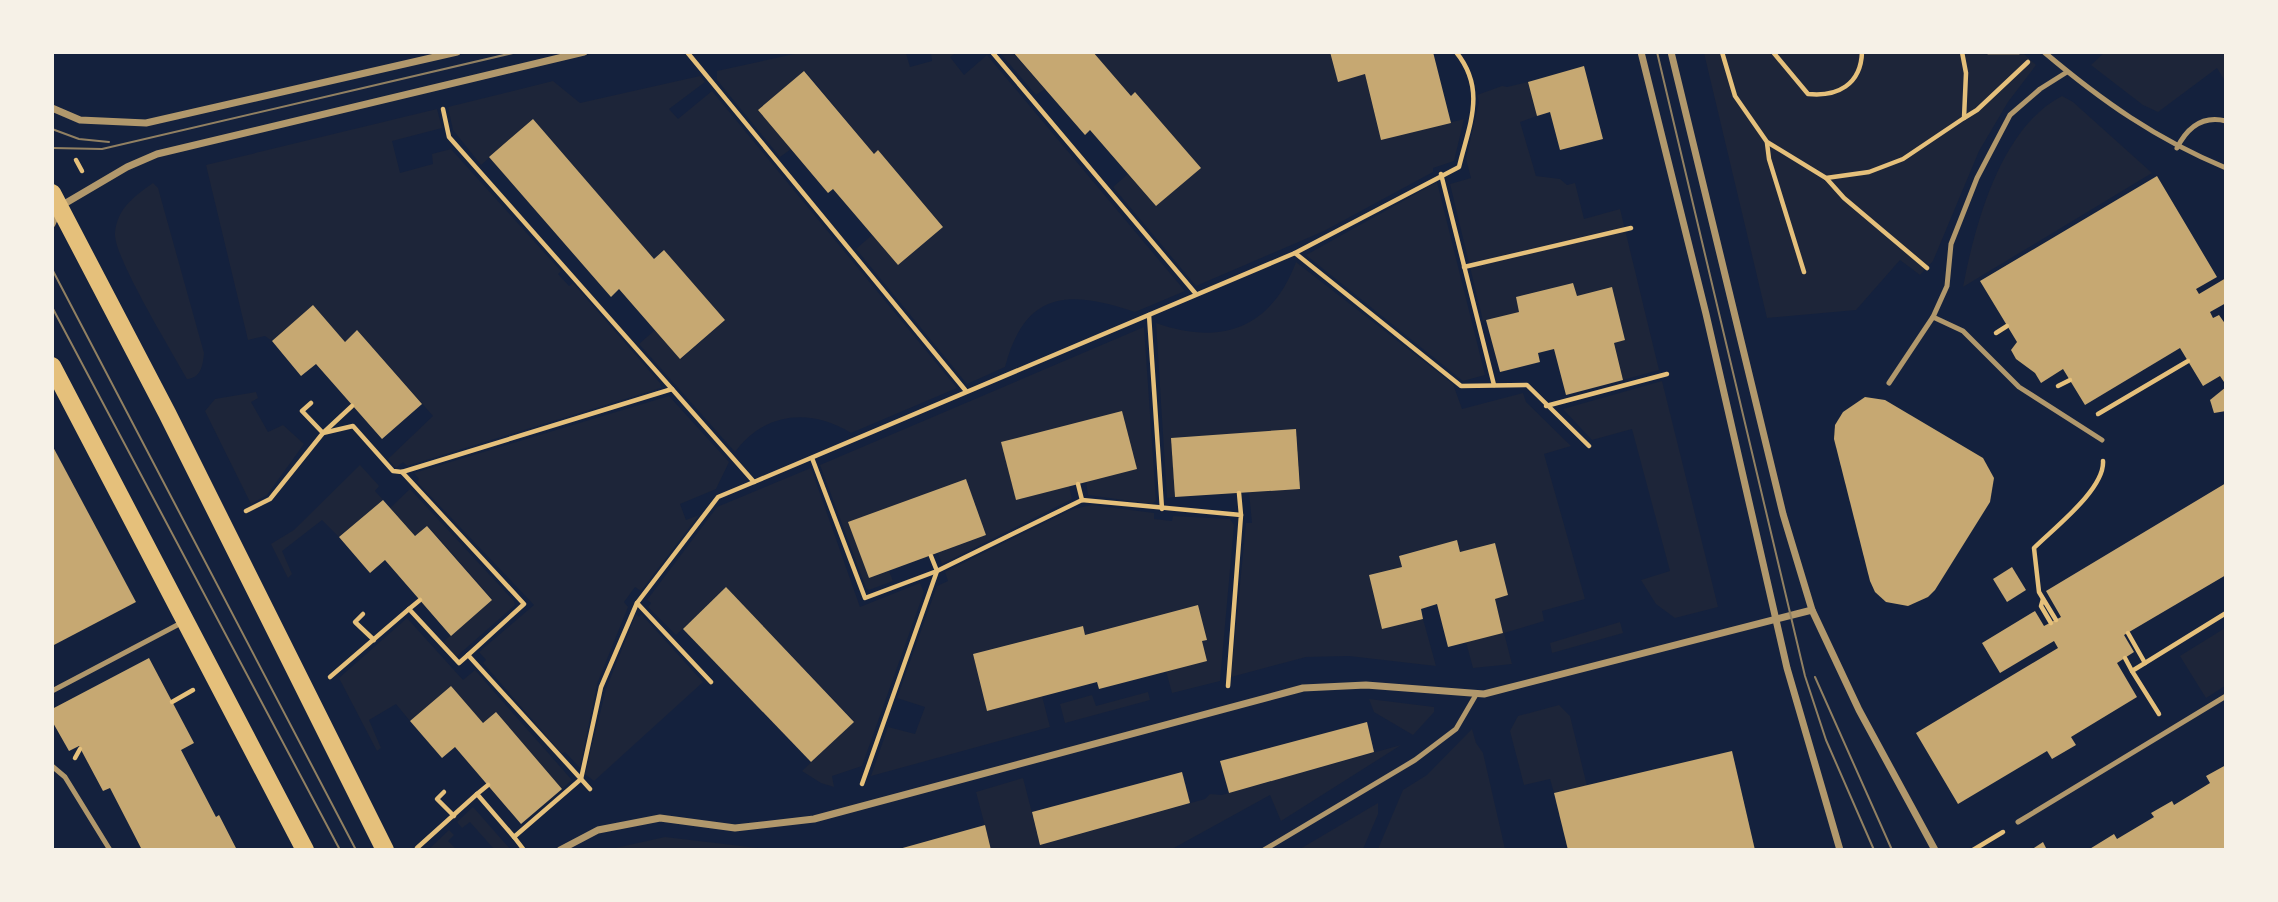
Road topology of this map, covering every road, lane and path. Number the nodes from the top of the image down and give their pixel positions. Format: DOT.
graph roads {
  1 [pos="457,52"];
  2 [pos="584,52"];
  3 [pos="687,52"];
  4 [pos="992,52"];
  5 [pos="1455,52"];
  6 [pos="1641,52"];
  7 [pos="1671,52"];
  8 [pos="1722,52"];
  9 [pos="1773,52"];
  10 [pos="1862,52"];
  11 [pos="1962,52"];
  12 [pos="1988,52"];
  13 [pos="2020,52"];
  14 [pos="2044,52"];
  15 [pos="2030,61"];
  16 [pos="2067,72"];
  17 [pos="441,102"];
  18 [pos="52,108"];
  19 [pos="1964,118"];
  20 [pos="2225,121"];
  21 [pos="1767,142"];
  22 [pos="2176,148"];
  23 [pos="2225,168"];
  24 [pos="1441,174"];
  25 [pos="1826,178"];
  26 [pos="54,207"];
  27 [pos="1631,228"];
  28 [pos="1907,251"];
  29 [pos="1295,253"];
  30 [pos="1464,267"];
  31 [pos="1804,272"];
  32 [pos="1196,294"];
  33 [pos="1149,315"];
  34 [pos="1933,317"];
  35 [pos="2188,361"];
  36 [pos="52,366"];
  37 [pos="1667,374"];
  38 [pos="1889,383"];
  39 [pos="1494,385"];
  40 [pos="672,389"];
  41 [pos="966,391"];
  42 [pos="311,403"];
  43 [pos="352,405"];
  44 [pos="1546,406"];
  45 [pos="2078,426"];
  46 [pos="323,433"];
  47 [pos="2102,440"];
  48 [pos="1589,446"];
  49 [pos="812,458"];
  50 [pos="402,472"];
  51 [pos="754,482"];
  52 [pos="1078,484"];
  53 [pos="1239,493"];
  54 [pos="1082,500"];
  55 [pos="253,508"];
  56 [pos="1162,509"];
  57 [pos="1241,514"];
  58 [pos="931,556"];
  59 [pos="937,571"];
  60 [pos="420,600"];
  61 [pos="637,603"];
  62 [pos="409,609"];
  63 [pos="1812,610"];
  64 [pos="363,614"];
  65 [pos="2225,614"];
  66 [pos="1777,619"];
  67 [pos="186,621"];
  68 [pos="2053,621"];
  69 [pos="2128,633"];
  70 [pos="373,640"];
  71 [pos="468,655"];
  72 [pos="2125,658"];
  73 [pos="2146,663"];
  74 [pos="2132,671"];
  75 [pos="330,677"];
  76 [pos="711,682"];
  77 [pos="197,688"];
  78 [pos="52,691"];
  79 [pos="1477,693"];
  80 [pos="2225,696"];
  81 [pos="172,702"];
  82 [pos="1232,705"];
  83 [pos="2168,730"];
  84 [pos="52,766"];
  85 [pos="581,779"];
  86 [pos="488,785"];
  87 [pos="590,789"];
  88 [pos="444,792"];
  89 [pos="477,794"];
  90 [pos="867,805"];
  91 [pos="454,816"];
  92 [pos="2018,822"];
  93 [pos="514,837"];
  94 [pos="417,848"];
  95 [pos="110,849"];
  96 [pos="305,849"];
  97 [pos="385,849"];
  98 [pos="524,849"];
  99 [pos="561,849"];
  100 [pos="1264,849"];
  101 [pos="1840,849"];
  102 [pos="1935,849"];
  103 [pos="1973,849"];
  1 -- 18 [label="street"];
  2 -- 26 [label="street"];
  3 -- 41 [label="path"];
  4 -- 32 [label="path"];
  5 -- 24 [label="path"];
  6 -- 66 [label="street"];
  7 -- 63 [label="street"];
  8 -- 21 [label="path"];
  9 -- 10 [label="path"];
  11 -- 19 [label="path"];
  12 -- 13 [label="path"];
  14 -- 16 [label="lane"];
  15 -- 19 [label="path"];
  16 -- 22 [label="lane"];
  16 -- 34 [label="lane"];
  17 -- 40 [label="path"];
  19 -- 25 [label="path"];
  20 -- 22 [label="lane"];
  21 -- 25 [label="path"];
  21 -- 31 [label="path"];
  22 -- 23 [label="lane"];
  24 -- 29 [label="path"];
  24 -- 30 [label="path"];
  25 -- 28 [label="path"];
  26 -- 97 [label="main road"];
  27 -- 30 [label="path"];
  29 -- 32 [label="path"];
  29 -- 39 [label="path"];
  30 -- 39 [label="path"];
  32 -- 33 [label="path"];
  33 -- 41 [label="path"];
  33 -- 56 [label="path"];
  34 -- 38 [label="lane"];
  34 -- 45 [label="lane"];
  35 -- 45 [label="path"];
  36 -- 67 [label="main road"];
  37 -- 44 [label="path"];
  39 -- 44 [label="path"];
  40 -- 50 [label="path"];
  40 -- 51 [label="path"];
  41 -- 49 [label="path"];
  42 -- 46 [label="path"];
  43 -- 46 [label="path"];
  44 -- 48 [label="path"];
  45 -- 47 [label="lane"];
  46 -- 50 [label="path"];
  46 -- 55 [label="path"];
  47 -- 68 [label="path"];
  49 -- 51 [label="path"];
  49 -- 59 [label="path"];
  50 -- 71 [label="path"];
  51 -- 61 [label="path"];
  52 -- 54 [label="path"];
  53 -- 57 [label="path"];
  54 -- 56 [label="path"];
  54 -- 59 [label="path"];
  56 -- 57 [label="path"];
  57 -- 82 [label="path"];
  58 -- 59 [label="path"];
  59 -- 90 [label="path"];
  60 -- 62 [label="path"];
  61 -- 76 [label="path"];
  61 -- 85 [label="path"];
  62 -- 70 [label="path"];
  62 -- 71 [label="path"];
  63 -- 66 [label="street"];
  63 -- 102 [label="street"];
  64 -- 70 [label="path"];
  65 -- 73 [label="path"];
  66 -- 79 [label="street"];
  66 -- 101 [label="street"];
  67 -- 78 [label="lane"];
  67 -- 96 [label="main road"];
  69 -- 73 [label="path"];
  70 -- 75 [label="path"];
  71 -- 85 [label="path"];
  72 -- 74 [label="path"];
  73 -- 74 [label="path"];
  74 -- 83 [label="path"];
  77 -- 81 [label="path"];
  79 -- 82 [label="street"];
  79 -- 100 [label="lane"];
  80 -- 83 [label="lane"];
  82 -- 90 [label="street"];
  83 -- 92 [label="lane"];
  84 -- 95 [label="lane"];
  85 -- 87 [label="path"];
  85 -- 93 [label="path"];
  86 -- 89 [label="path"];
  88 -- 91 [label="path"];
  89 -- 91 [label="path"];
  89 -- 93 [label="path"];
  90 -- 99 [label="street"];
  91 -- 94 [label="path"];
  92 -- 103 [label="path"];
  93 -- 98 [label="path"];
}
